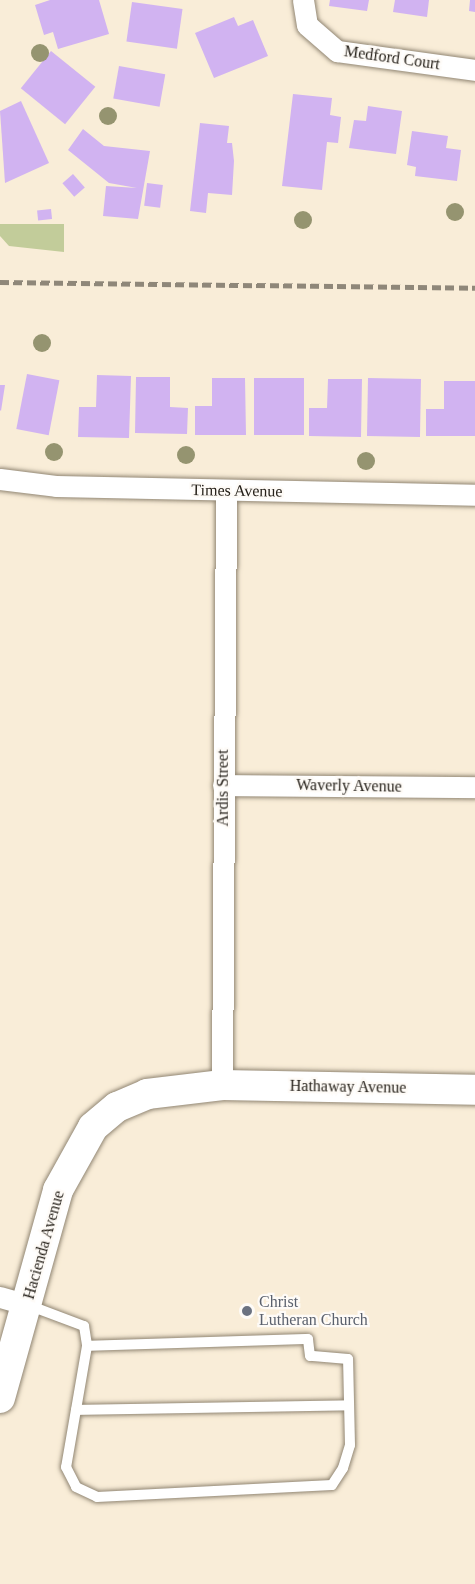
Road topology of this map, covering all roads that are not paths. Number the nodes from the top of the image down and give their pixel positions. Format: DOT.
graph roads {
  1 [pos="303,0"];
  2 [pos="475,70"];
  3 [pos="0,479"];
  4 [pos="226,491"];
  5 [pos="475,495"];
  6 [pos="223,784"];
  7 [pos="475,787"];
  8 [pos="222,1085"];
  9 [pos="475,1090"];
  10 [pos="14,1301"];
  11 [pos="87,1346"];
  12 [pos="0,1398"];
  13 [pos="349,1405"];
  14 [pos="76,1410"];
  1 -- 2 [label="street, Medford Court"];
  3 -- 4 [label="street, Times Avenue"];
  4 -- 5 [label="street, Times Avenue"];
  4 -- 6 [label="street, Ardis Street"];
  6 -- 7 [label="street, Waverly Avenue"];
  6 -- 8 [label="street, Ardis Street"];
  8 -- 9 [label="street, Hathaway Avenue"];
  8 -- 10 [label="street, Hacienda Avenue"];
  10 -- 11 [label="lane"];
  10 -- 12 [label="street, Hacienda Avenue"];
  11 -- 13 [label="lane"];
  11 -- 14 [label="lane"];
  13 -- 14 [label="lane"];
  13 -- 14 [label="lane"];
}
